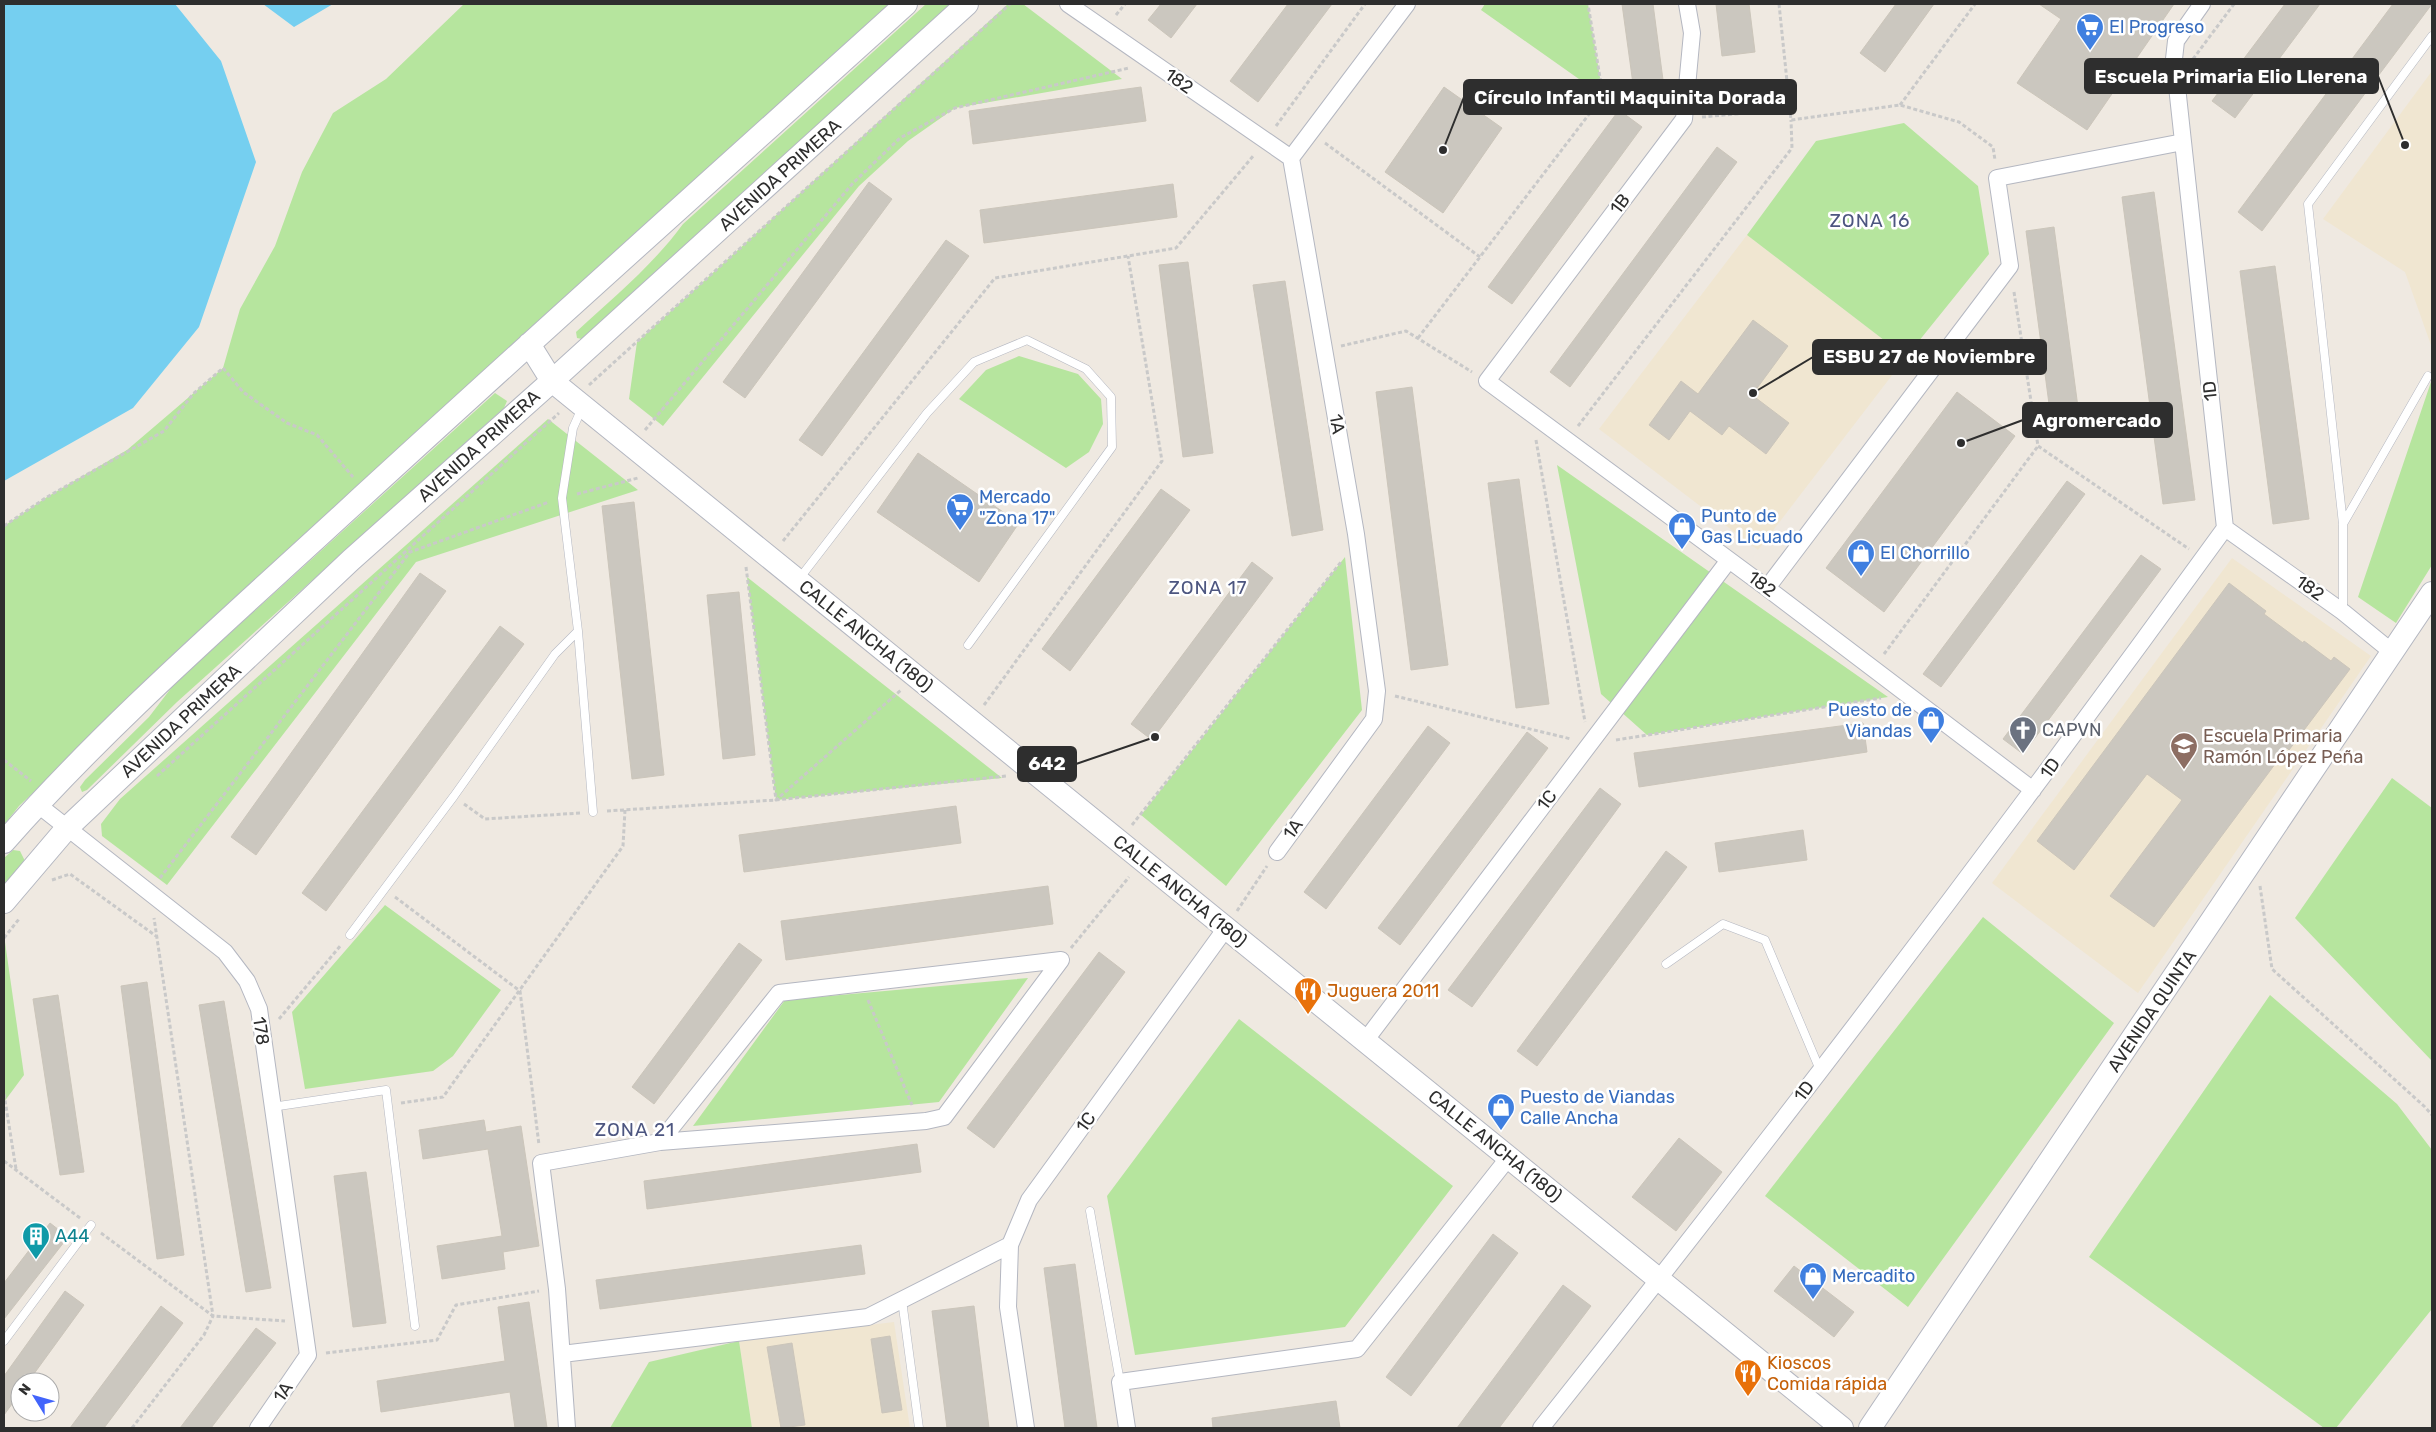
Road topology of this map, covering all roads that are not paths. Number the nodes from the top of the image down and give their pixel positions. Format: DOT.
graph roads {
  1 [pos="906,4"];
  2 [pos="967,4"];
  3 [pos="1068,4"];
  4 [pos="1407,4"];
  5 [pos="1687,4"];
  6 [pos="2202,4"];
  7 [pos="2432,36"];
  8 [pos="2183,142"];
  9 [pos="1290,158"];
  10 [pos="529,344"];
  11 [pos="2428,376"];
  12 [pos="1487,381"];
  13 [pos="552,382"];
  14 [pos="578,402"];
  15 [pos="2343,524"];
  16 [pos="2225,528"];
  17 [pos="1729,560"];
  18 [pos="798,580"];
  19 [pos="1767,588"];
  20 [pos="2432,593"];
  21 [pos="2343,612"];
  22 [pos="578,631"];
  23 [pos="968,645"];
  24 [pos="2392,652"];
  25 [pos="2033,790"];
  26 [pos="42,799"];
  27 [pos="593,812"];
  28 [pos="67,828"];
  29 [pos="4,842"];
  30 [pos="1277,852"];
  31 [pos="4,902"];
  32 [pos="1226,928"];
  33 [pos="350,936"];
  34 [pos="1666,964"];
  35 [pos="1365,1041"];
  36 [pos="1820,1070"];
  37 [pos="271,1107"];
  38 [pos="660,1142"];
  39 [pos="1509,1158"];
  40 [pos="1090,1211"];
  41 [pos="90,1225"];
  42 [pos="1010,1245"];
  43 [pos="1660,1280"];
  44 [pos="902,1300"];
  45 [pos="415,1326"];
  46 [pos="4,1341"];
  47 [pos="562,1354"];
  48 [pos="308,1355"];
  49 [pos="1120,1382"];
  50 [pos="258,1428"];
  51 [pos="567,1428"];
  52 [pos="919,1428"];
  53 [pos="1026,1428"];
  54 [pos="1127,1428"];
  55 [pos="1541,1428"];
  56 [pos="1842,1428"];
  57 [pos="1870,1428"];
  1 -- 10 [label="street"];
  2 -- 13 [label="street, AVENIDA PRIMERA"];
  3 -- 9 [label="street, 182"];
  4 -- 9 [label="street"];
  5 -- 12 [label="street, 1B"];
  6 -- 8 [label="street, 1D"];
  7 -- 15 [label="lane"];
  8 -- 16 [label="street, 1D"];
  8 -- 19 [label="street"];
  9 -- 30 [label="street, 1A"];
  10 -- 13 [label="street, CALLE ANCHA (180)"];
  10 -- 26 [label="street"];
  11 -- 15 [label="lane"];
  12 -- 17 [label="street, 182"];
  13 -- 14 [label="street, CALLE ANCHA (180)"];
  13 -- 28 [label="street, AVENIDA PRIMERA"];
  14 -- 18 [label="street, CALLE ANCHA (180)"];
  14 -- 22 [label="lane"];
  15 -- 21 [label="lane"];
  16 -- 21 [label="street, 182"];
  16 -- 25 [label="street, 1D"];
  17 -- 19 [label="street, 182"];
  17 -- 35 [label="street, 1C"];
  18 -- 23 [label="lane"];
  18 -- 32 [label="street, CALLE ANCHA (180)"];
  19 -- 25 [label="street, 182"];
  20 -- 24 [label="street, AVENIDA QUINTA"];
  21 -- 24 [label="street, 182"];
  22 -- 27 [label="lane"];
  22 -- 33 [label="lane"];
  24 -- 57 [label="street, AVENIDA QUINTA"];
  25 -- 36 [label="street, 1D"];
  26 -- 28 [label="street, 178"];
  26 -- 29 [label="street"];
  28 -- 31 [label="street, AVENIDA PRIMERA"];
  28 -- 37 [label="street, 178"];
  32 -- 35 [label="street, CALLE ANCHA (180)"];
  32 -- 42 [label="street, 1C"];
  34 -- 36 [label="lane"];
  35 -- 39 [label="street, CALLE ANCHA (180)"];
  36 -- 43 [label="street, 1D"];
  37 -- 45 [label="lane"];
  37 -- 48 [label="street, 178"];
  38 -- 38 [label="street"];
  38 -- 47 [label="street"];
  39 -- 43 [label="street, CALLE ANCHA (180)"];
  39 -- 49 [label="street"];
  40 -- 49 [label="lane"];
  41 -- 46 [label="lane"];
  42 -- 44 [label="street"];
  42 -- 53 [label="street, 1C"];
  43 -- 55 [label="street, 1D"];
  43 -- 56 [label="street, CALLE ANCHA (180)"];
  44 -- 47 [label="street"];
  44 -- 52 [label="lane"];
  47 -- 51 [label="street"];
  48 -- 50 [label="street, 1A"];
  49 -- 54 [label="street"];
}
